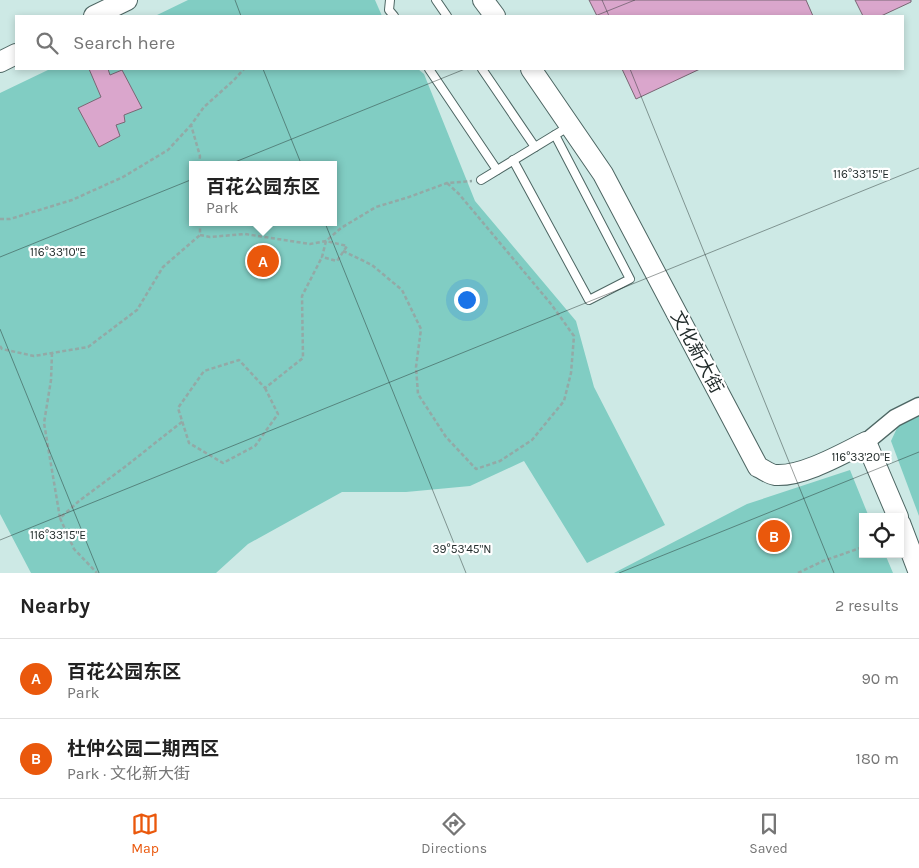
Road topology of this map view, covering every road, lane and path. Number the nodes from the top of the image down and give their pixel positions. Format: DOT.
graph roads {
  1 [pos="127,0"];
  2 [pos="390,0"];
  3 [pos="436,0"];
  4 [pos="483,0"];
  5 [pos="96,15"];
  6 [pos="393,15"];
  7 [pos="446,15"];
  8 [pos="494,15"];
  9 [pos="15,54"];
  10 [pos="0,62"];
  11 [pos="243,70"];
  12 [pos="430,70"];
  13 [pos="483,70"];
  14 [pos="532,70"];
  15 [pos="191,125"];
  16 [pos="562,130"];
  17 [pos="535,147"];
  18 [pos="513,160"];
  19 [pos="199,161"];
  20 [pos="497,170"];
  21 [pos="481,180"];
  22 [pos="447,183"];
  23 [pos="0,219"];
  24 [pos="200,226"];
  25 [pos="200,235"];
  26 [pos="326,241"];
  27 [pos="344,251"];
  28 [pos="322,257"];
  29 [pos="0,346"];
  30 [pos="52,353"];
  31 [pos="265,388"];
  32 [pos="919,406"];
  33 [pos="183,421"];
  34 [pos="866,442"];
  35 [pos="896,513"];
  36 [pos="60,518"];
  37 [pos="904,534"];
  38 [pos="859,548"];
  39 [pos="97,573"];
  40 [pos="798,573"];
  41 [pos="919,573"];
  1 -- 5 [label="street"];
  2 -- 6 [label="lane"];
  3 -- 7 [label="lane"];
  4 -- 8 [label="street"];
  9 -- 10 [label="street"];
  11 -- 15 [label="path"];
  12 -- 20 [label="lane"];
  13 -- 17 [label="lane"];
  14 -- 16 [label="street, 文化新大街"];
  15 -- 19 [label="path"];
  15 -- 23 [label="path"];
  16 -- 17 [label="lane"];
  16 -- 18 [label="lane"];
  16 -- 34 [label="street, 文化新大街"];
  17 -- 18 [label="lane"];
  18 -- 20 [label="lane"];
  20 -- 21 [label="lane"];
  21 -- 22 [label="path"];
  22 -- 26 [label="path"];
  22 -- 27 [label="path"];
  24 -- 25 [label="path"];
  25 -- 26 [label="path"];
  25 -- 30 [label="path"];
  26 -- 27 [label="path"];
  26 -- 28 [label="path"];
  27 -- 28 [label="path"];
  28 -- 31 [label="path"];
  29 -- 30 [label="path"];
  30 -- 36 [label="path"];
  31 -- 33 [label="path"];
  31 -- 33 [label="path"];
  32 -- 34 [label="street"];
  33 -- 36 [label="path"];
  34 -- 35 [label="street"];
  36 -- 39 [label="path"];
  37 -- 41 [label="street"];
  38 -- 40 [label="path"];
}
